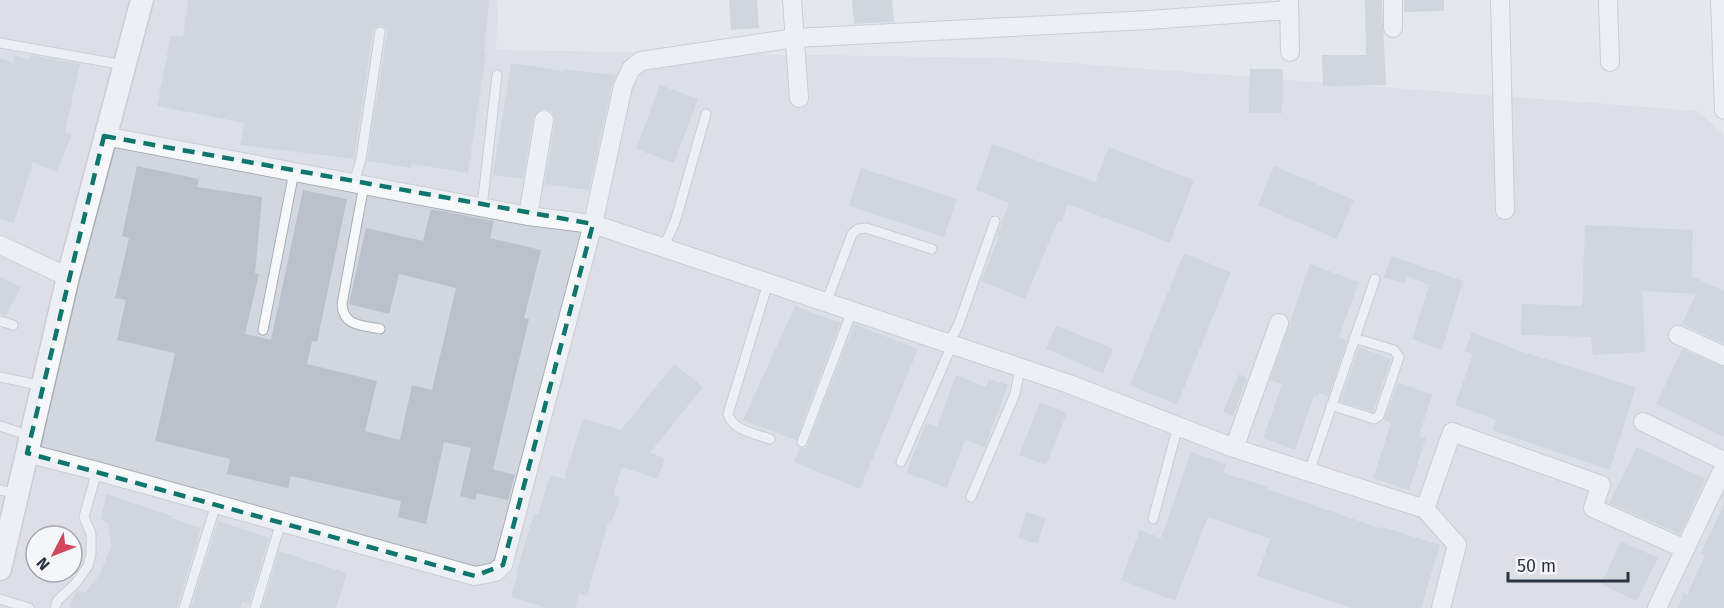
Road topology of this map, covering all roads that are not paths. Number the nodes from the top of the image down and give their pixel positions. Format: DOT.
graph roads {
  1 [pos="142,0"];
  2 [pos="792,0"];
  3 [pos="1393,0"];
  4 [pos="1500,0"];
  5 [pos="1608,0"];
  6 [pos="1720,0"];
  7 [pos="1289,5"];
  8 [pos="1393,28"];
  9 [pos="380,32"];
  10 [pos="795,38"];
  11 [pos="0,43"];
  12 [pos="1290,52"];
  13 [pos="1610,62"];
  14 [pos="124,65"];
  15 [pos="497,75"];
  16 [pos="799,98"];
  17 [pos="1724,110"];
  18 [pos="706,114"];
  19 [pos="544,120"];
  20 [pos="104,136"];
  21 [pos="294,172"];
  22 [pos="359,184"];
  23 [pos="482,207"];
  24 [pos="1505,210"];
  25 [pos="528,216"];
  26 [pos="994,221"];
  27 [pos="592,224"];
  28 [pos="0,245"];
  29 [pos="663,248"];
  30 [pos="932,249"];
  31 [pos="68,277"];
  32 [pos="1375,279"];
  33 [pos="768,283"];
  34 [pos="826,303"];
  35 [pos="852,311"];
  36 [pos="0,321"];
  37 [pos="1279,323"];
  38 [pos="13,325"];
  39 [pos="380,329"];
  40 [pos="263,330"];
  41 [pos="1678,335"];
  42 [pos="1354,338"];
  43 [pos="950,344"];
  44 [pos="1724,356"];
  45 [pos="1020,368"];
  46 [pos="0,377"];
  47 [pos="43,386"];
  48 [pos="1331,405"];
  49 [pos="1643,422"];
  50 [pos="0,426"];
  51 [pos="1178,426"];
  52 [pos="770,439"];
  53 [pos="802,442"];
  54 [pos="29,445"];
  55 [pos="1234,448"];
  56 [pos="1724,460"];
  57 [pos="901,462"];
  58 [pos="1724,467"];
  59 [pos="97,471"];
  60 [pos="1308,472"];
  61 [pos="8,492"];
  62 [pos="972,497"];
  63 [pos="216,504"];
  64 [pos="1425,509"];
  65 [pos="1153,519"];
  66 [pos="281,522"];
  67 [pos="1685,549"];
  68 [pos="1,557"];
  69 [pos="0,599"];
  70 [pos="29,608"];
  71 [pos="56,608"];
  72 [pos="184,608"];
  73 [pos="255,608"];
  74 [pos="1441,608"];
  75 [pos="1658,608"];
  1 -- 14 [label="street"];
  2 -- 10 [label="street"];
  3 -- 8 [label="street"];
  4 -- 24 [label="street"];
  5 -- 13 [label="street"];
  6 -- 17 [label="street"];
  7 -- 10 [label="street"];
  7 -- 12 [label="street"];
  9 -- 22 [label="lane"];
  10 -- 16 [label="street"];
  10 -- 27 [label="street"];
  11 -- 14 [label="lane"];
  14 -- 20 [label="street"];
  15 -- 23 [label="lane"];
  18 -- 29 [label="lane"];
  19 -- 25 [label="street"];
  20 -- 21 [label="street"];
  20 -- 31 [label="street"];
  21 -- 22 [label="street"];
  21 -- 40 [label="lane"];
  22 -- 23 [label="street"];
  22 -- 39 [label="lane"];
  23 -- 25 [label="street"];
  25 -- 27 [label="street"];
  26 -- 43 [label="lane"];
  27 -- 29 [label="street"];
  27 -- 66 [label="street"];
  28 -- 31 [label="street"];
  29 -- 33 [label="street"];
  30 -- 34 [label="lane"];
  31 -- 47 [label="street"];
  32 -- 42 [label="lane"];
  33 -- 34 [label="street"];
  33 -- 52 [label="lane"];
  34 -- 35 [label="street"];
  35 -- 43 [label="street"];
  35 -- 53 [label="lane"];
  36 -- 38 [label="lane"];
  37 -- 55 [label="street"];
  41 -- 44 [label="street"];
  42 -- 48 [label="lane"];
  42 -- 48 [label="lane"];
  43 -- 45 [label="street"];
  43 -- 57 [label="lane"];
  45 -- 51 [label="street"];
  45 -- 62 [label="lane"];
  46 -- 47 [label="lane"];
  47 -- 54 [label="street"];
  48 -- 60 [label="lane"];
  49 -- 56 [label="street"];
  50 -- 54 [label="lane"];
  51 -- 55 [label="street"];
  51 -- 65 [label="lane"];
  54 -- 59 [label="street"];
  54 -- 61 [label="street"];
  55 -- 60 [label="street"];
  58 -- 67 [label="street"];
  59 -- 63 [label="street"];
  59 -- 71 [label="lane"];
  60 -- 64 [label="street"];
  61 -- 68 [label="street"];
  63 -- 66 [label="street"];
  63 -- 72 [label="lane"];
  64 -- 67 [label="street"];
  64 -- 74 [label="street"];
  66 -- 73 [label="lane"];
  67 -- 75 [label="street"];
  69 -- 70 [label="lane"];
}
